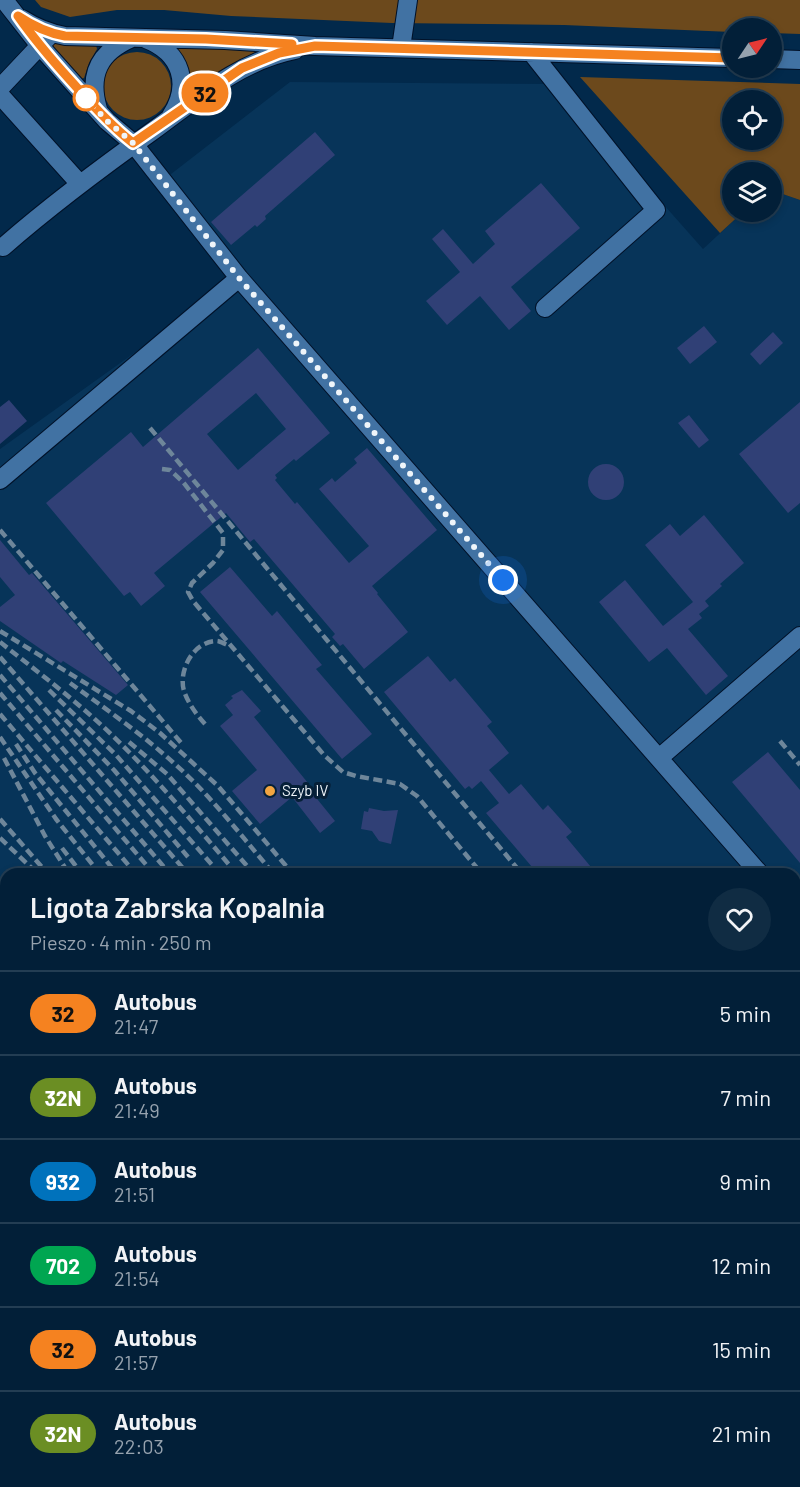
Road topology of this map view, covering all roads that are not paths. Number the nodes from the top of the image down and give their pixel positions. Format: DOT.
graph roads {
  1 [pos="4,0"];
  2 [pos="408,0"];
  3 [pos="138,37"];
  4 [pos="46,40"];
  5 [pos="315,46"];
  6 [pos="401,48"];
  7 [pos="531,52"];
  8 [pos="722,58"];
  9 [pos="782,59"];
  10 [pos="800,60"];
  11 [pos="0,88"];
  12 [pos="0,95"];
  13 [pos="98,111"];
  14 [pos="169,119"];
  15 [pos="133,143"];
  16 [pos="80,184"];
  17 [pos="3,247"];
  18 [pos="239,278"];
  19 [pos="545,308"];
  20 [pos="0,480"];
  21 [pos="800,636"];
  22 [pos="659,758"];
  23 [pos="755,868"];
  1 -- 4 [label="street"];
  2 -- 6 [label="street"];
  3 -- 4 [label="street"];
  3 -- 5 [label="street"];
  3 -- 13 [label="street"];
  3 -- 14 [label="street"];
  4 -- 11 [label="street"];
  4 -- 13 [label="street"];
  5 -- 6 [label="street"];
  5 -- 14 [label="street"];
  6 -- 7 [label="street"];
  7 -- 8 [label="street"];
  7 -- 19 [label="street"];
  9 -- 10 [label="street"];
  12 -- 16 [label="street"];
  13 -- 15 [label="street"];
  14 -- 15 [label="street"];
  15 -- 16 [label="street"];
  15 -- 18 [label="street"];
  16 -- 17 [label="street"];
  18 -- 20 [label="street"];
  18 -- 22 [label="street"];
  21 -- 22 [label="street"];
  22 -- 23 [label="street"];
}
